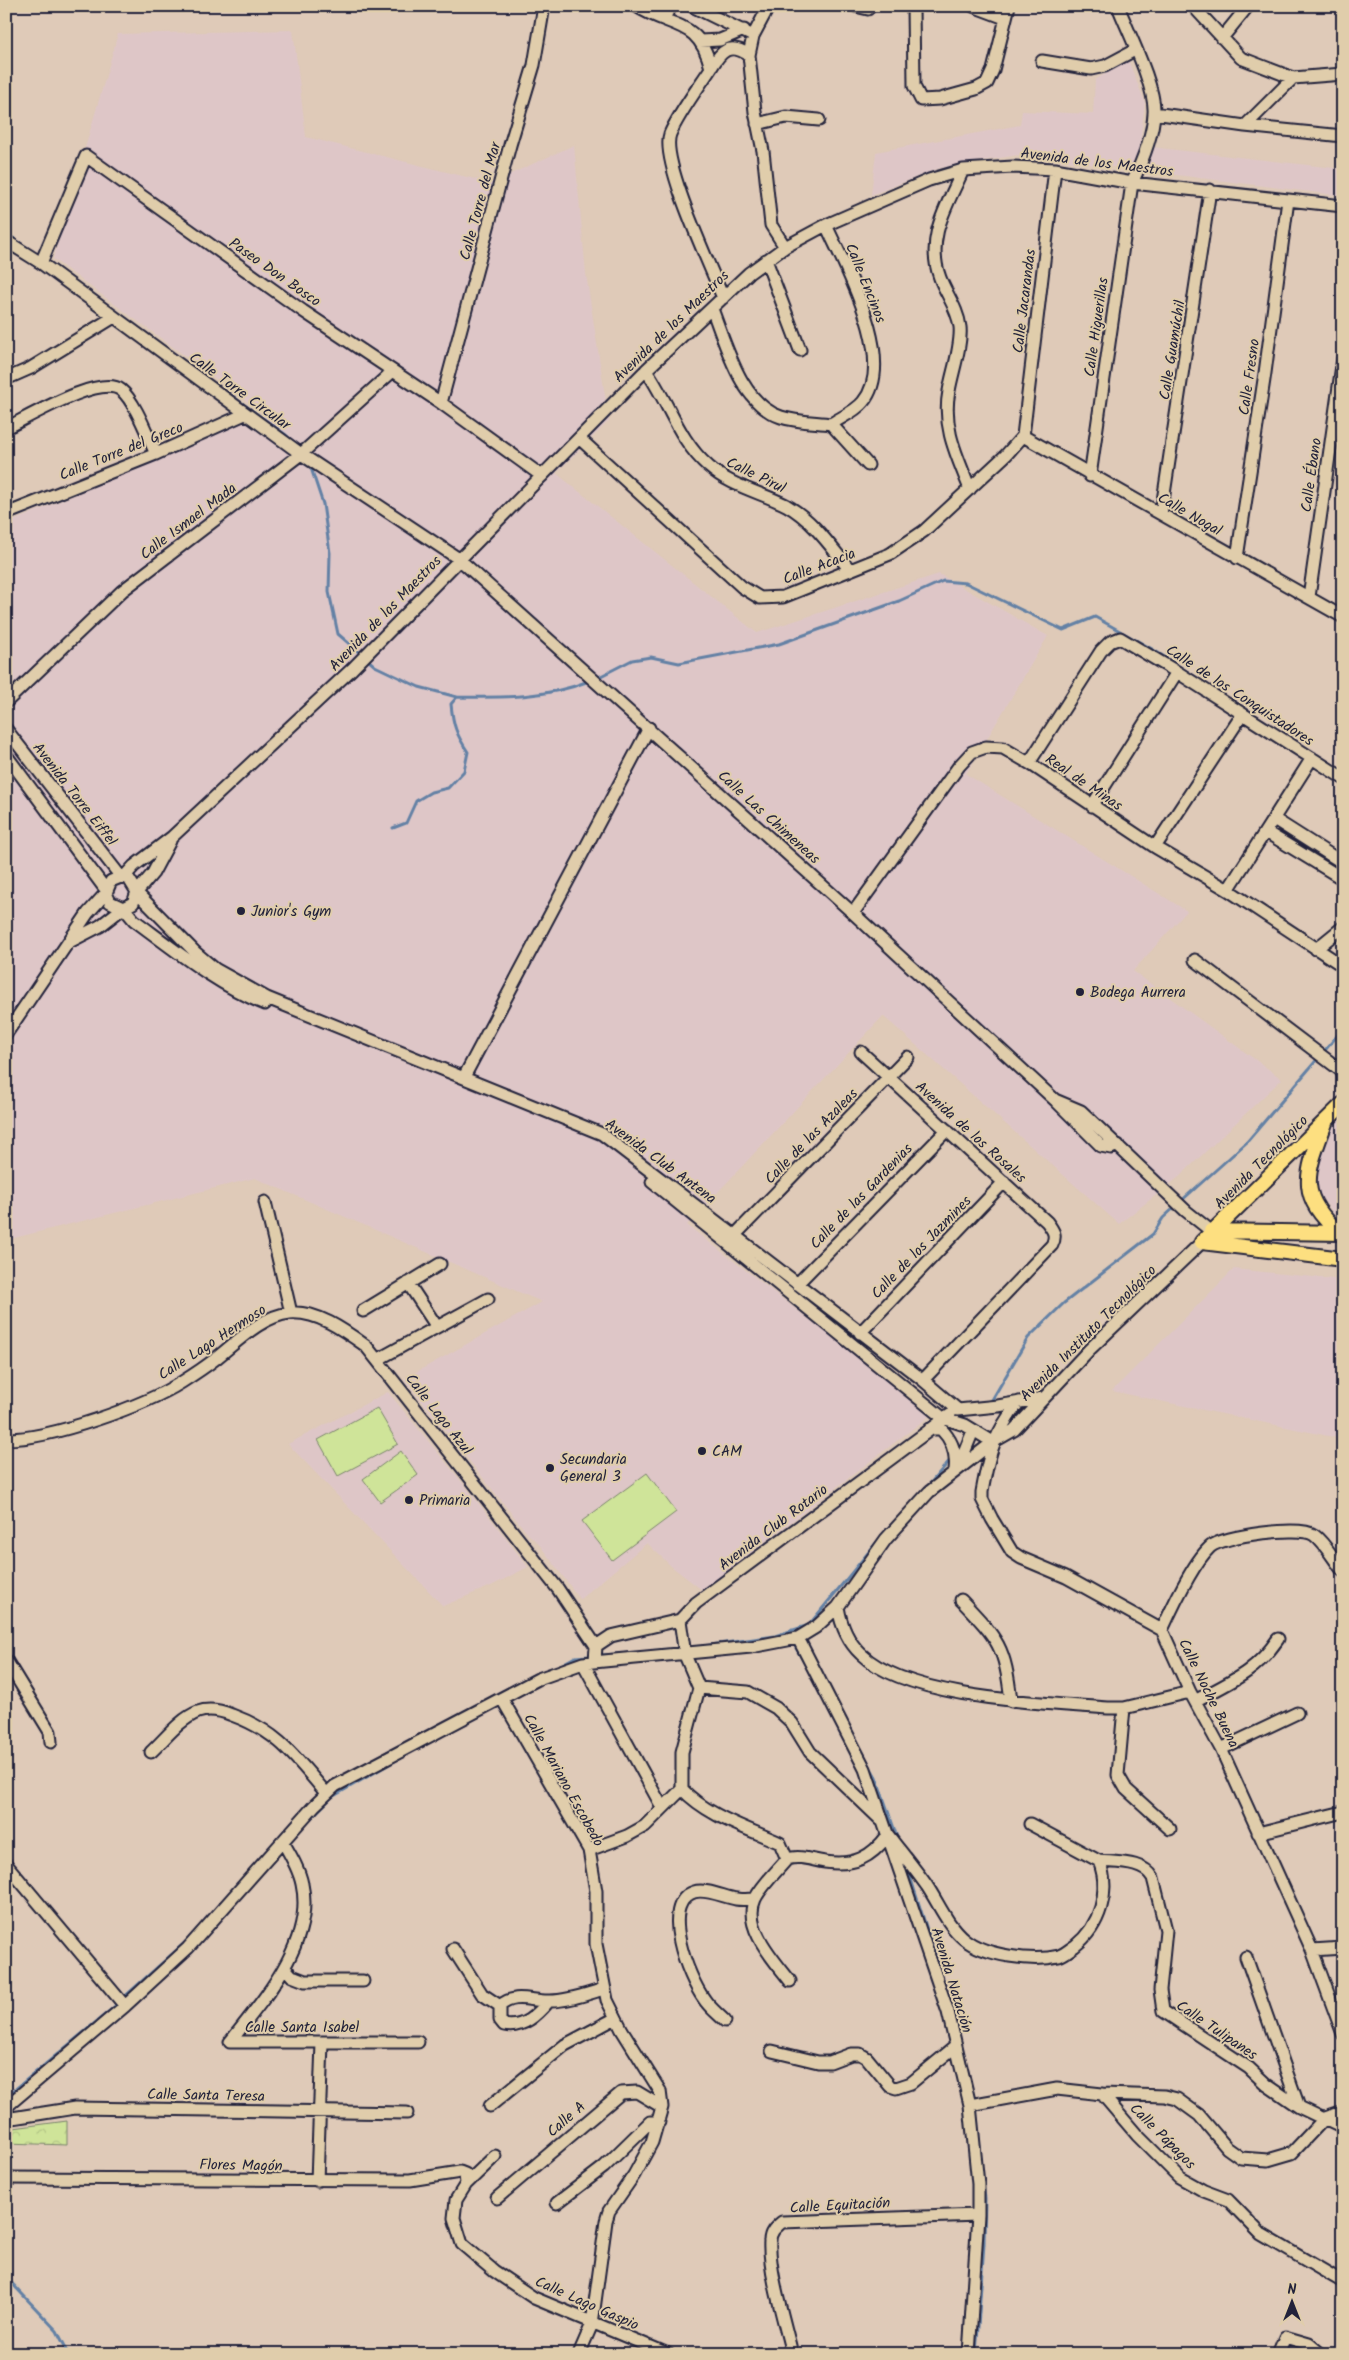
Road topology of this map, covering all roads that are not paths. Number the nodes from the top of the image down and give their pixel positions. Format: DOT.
graph roads {
  1 [pos="544,6"];
  2 [pos="636,6"];
  3 [pos="672,6"];
  4 [pos="692,6"];
  5 [pos="769,6"];
  6 [pos="855,6"];
  7 [pos="912,6"];
  8 [pos="973,6"];
  9 [pos="1008,6"];
  10 [pos="1118,6"];
  11 [pos="1193,6"];
  12 [pos="1248,6"];
  13 [pos="868,9"];
  14 [pos="662,18"];
  15 [pos="1004,18"];
  16 [pos="748,33"];
  17 [pos="1222,38"];
  18 [pos="700,41"];
  19 [pos="1135,50"];
  20 [pos="750,55"];
  21 [pos="1042,62"];
  22 [pos="711,68"];
  23 [pos="1343,74"];
  24 [pos="1293,78"];
  25 [pos="1154,113"];
  26 [pos="819,120"];
  27 [pos="757,124"];
  28 [pos="1245,126"];
  29 [pos="1343,136"];
  30 [pos="963,170"];
  31 [pos="1055,170"];
  32 [pos="1132,183"];
  33 [pos="1210,190"];
  34 [pos="1288,200"];
  35 [pos="1343,206"];
  36 [pos="826,225"];
  37 [pos="6,241"];
  38 [pos="785,247"];
  39 [pos="766,260"];
  40 [pos="41,263"];
  41 [pos="723,298"];
  42 [pos="712,309"];
  43 [pos="114,317"];
  44 [pos="800,350"];
  45 [pos="1343,358"];
  46 [pos="646,370"];
  47 [pos="393,371"];
  48 [pos="6,379"];
  49 [pos="440,403"];
  50 [pos="246,414"];
  51 [pos="831,424"];
  52 [pos="6,428"];
  53 [pos="1023,436"];
  54 [pos="579,438"];
  55 [pos="156,454"];
  56 [pos="301,454"];
  57 [pos="868,465"];
  58 [pos="542,476"];
  59 [pos="1090,476"];
  60 [pos="970,489"];
  61 [pos="6,514"];
  62 [pos="1161,514"];
  63 [pos="1237,558"];
  64 [pos="459,559"];
  65 [pos="850,570"];
  66 [pos="1309,597"];
  67 [pos="1343,617"];
  68 [pos="1177,672"];
  69 [pos="6,702"];
  70 [pos="1242,715"];
  71 [pos="649,728"];
  72 [pos="6,730"];
  73 [pos="6,755"];
  74 [pos="1312,758"];
  75 [pos="1030,763"];
  76 [pos="1343,778"];
  77 [pos="1092,806"];
  78 [pos="1274,820"];
  79 [pos="1266,832"];
  80 [pos="172,837"];
  81 [pos="1155,848"];
  82 [pos="1343,862"];
  83 [pos="123,877"];
  84 [pos="1343,878"];
  85 [pos="1228,890"];
  86 [pos="106,892"];
  87 [pos="137,893"];
  88 [pos="124,908"];
  89 [pos="853,913"];
  90 [pos="1343,927"];
  91 [pos="69,942"];
  92 [pos="1316,949"];
  93 [pos="1195,960"];
  94 [pos="1343,966"];
  95 [pos="6,1034"];
  96 [pos="861,1052"];
  97 [pos="908,1057"];
  98 [pos="1343,1072"];
  99 [pos="464,1077"];
  100 [pos="889,1078"];
  101 [pos="1343,1104"];
  102 [pos="1326,1120"];
  103 [pos="946,1130"];
  104 [pos="1004,1182"];
  105 [pos="265,1202"];
  106 [pos="1211,1232"];
  107 [pos="1341,1233"];
  108 [pos="735,1235"];
  109 [pos="1202,1242"];
  110 [pos="1343,1259"];
  111 [pos="440,1264"];
  112 [pos="408,1283"];
  113 [pos="798,1284"];
  114 [pos="488,1299"];
  115 [pos="363,1311"];
  116 [pos="291,1313"];
  117 [pos="437,1327"];
  118 [pos="860,1332"];
  119 [pos="377,1360"];
  120 [pos="924,1380"];
  121 [pos="1043,1398"];
  122 [pos="1019,1402"];
  123 [pos="958,1410"];
  124 [pos="943,1418"];
  125 [pos="969,1428"];
  126 [pos="930,1429"];
  127 [pos="6,1439"];
  128 [pos="993,1442"];
  129 [pos="956,1465"];
  130 [pos="1343,1571"];
  131 [pos="961,1600"];
  132 [pos="838,1607"];
  133 [pos="680,1620"];
  134 [pos="1162,1630"];
  135 [pos="798,1638"];
  136 [pos="1278,1639"];
  137 [pos="596,1646"];
  138 [pos="685,1655"];
  139 [pos="6,1660"];
  140 [pos="595,1661"];
  141 [pos="583,1663"];
  142 [pos="699,1688"];
  143 [pos="1192,1697"];
  144 [pos="502,1699"];
  145 [pos="1011,1701"];
  146 [pos="1124,1708"];
  147 [pos="1297,1713"];
  148 [pos="51,1742"];
  149 [pos="1221,1749"];
  150 [pos="151,1752"];
  151 [pos="682,1789"];
  152 [pos="326,1793"];
  153 [pos="662,1807"];
  154 [pos="1343,1812"];
  155 [pos="884,1822"];
  156 [pos="1030,1824"];
  157 [pos="1170,1829"];
  158 [pos="1258,1832"];
  159 [pos="888,1835"];
  160 [pos="283,1842"];
  161 [pos="589,1850"];
  162 [pos="787,1859"];
  163 [pos="1099,1861"];
  164 [pos="6,1864"];
  165 [pos="755,1899"];
  166 [pos="1343,1948"];
  167 [pos="454,1949"];
  168 [pos="1312,1950"];
  169 [pos="1246,1957"];
  170 [pos="285,1968"];
  171 [pos="362,1981"];
  172 [pos="790,1981"];
  173 [pos="604,1989"];
  174 [pos="549,2002"];
  175 [pos="125,2006"];
  176 [pos="500,2006"];
  177 [pos="616,2018"];
  178 [pos="725,2021"];
  179 [pos="1343,2034"];
  180 [pos="418,2042"];
  181 [pos="322,2043"];
  182 [pos="956,2046"];
  183 [pos="772,2052"];
  184 [pos="1102,2094"];
  185 [pos="970,2105"];
  186 [pos="490,2106"];
  187 [pos="6,2107"];
  188 [pos="662,2107"];
  189 [pos="1299,2107"];
  190 [pos="321,2111"];
  191 [pos="1343,2112"];
  192 [pos="406,2114"];
  193 [pos="1325,2118"];
  194 [pos="6,2119"];
  195 [pos="659,2122"];
  196 [pos="1343,2128"];
  197 [pos="495,2156"];
  198 [pos="6,2178"];
  199 [pos="317,2181"];
  200 [pos="466,2184"];
  201 [pos="498,2198"];
  202 [pos="557,2203"];
  203 [pos="978,2214"];
  204 [pos="1343,2282"];
  205 [pos="592,2324"];
  206 [pos="579,2354"];
  207 [pos="668,2354"];
  208 [pos="792,2354"];
  209 [pos="969,2354"];
  210 [pos="1278,2354"];
  211 [pos="1320,2354"];
  1 -- 49 [label="street, Calle Torre del Mar"];
  2 -- 14 [label="street"];
  3 -- 14 [label="street"];
  4 -- 16 [label="street"];
  5 -- 16 [label="street"];
  6 -- 13 [label="street"];
  7 -- 15 [label="street"];
  8 -- 15 [label="street"];
  9 -- 15 [label="street"];
  10 -- 19 [label="street"];
  11 -- 17 [label="street"];
  12 -- 17 [label="street"];
  14 -- 18 [label="street"];
  16 -- 18 [label="street"];
  16 -- 20 [label="street"];
  17 -- 24 [label="street"];
  18 -- 22 [label="street"];
  19 -- 21 [label="street"];
  19 -- 25 [label="street"];
  20 -- 22 [label="street"];
  20 -- 27 [label="street"];
  22 -- 41 [label="street"];
  23 -- 24 [label="street"];
  24 -- 28 [label="street"];
  25 -- 28 [label="street"];
  25 -- 32 [label="street, Calle Higuerillas"];
  26 -- 27 [label="street"];
  27 -- 38 [label="street"];
  28 -- 29 [label="street"];
  30 -- 31 [label="street, Avenida de los Maestros"];
  30 -- 36 [label="street, Avenida de los Maestros"];
  30 -- 60 [label="street"];
  31 -- 32 [label="street, Avenida de los Maestros"];
  31 -- 53 [label="street, Calle Jacarandas"];
  32 -- 33 [label="street, Avenida de los Maestros"];
  32 -- 59 [label="street, Calle Higuerillas"];
  33 -- 34 [label="street, Avenida de los Maestros"];
  33 -- 62 [label="street, Calle Guamúchil"];
  34 -- 35 [label="street, Avenida de los Maestros"];
  34 -- 63 [label="street, Calle Fresno"];
  36 -- 38 [label="street, Avenida de los Maestros"];
  36 -- 51 [label="street, Calle Encinos"];
  37 -- 40 [label="street, Calle Torre Circular"];
  38 -- 39 [label="street, Avenida de los Maestros"];
  39 -- 41 [label="street, Avenida de los Maestros"];
  39 -- 44 [label="street"];
  40 -- 43 [label="street, Calle Torre Circular"];
  40 -- 47 [label="street, Paseo Don Bosco"];
  41 -- 42 [label="street, Avenida de los Maestros"];
  42 -- 46 [label="street, Avenida de los Maestros"];
  42 -- 51 [label="street"];
  43 -- 48 [label="street"];
  43 -- 50 [label="street, Calle Torre Circular"];
  45 -- 66 [label="street, Calle Ébano"];
  46 -- 54 [label="street, Avenida de los Maestros"];
  46 -- 65 [label="street, Calle Pirul"];
  47 -- 49 [label="street, Paseo Don Bosco"];
  47 -- 56 [label="street, Calle Ismael Mada"];
  49 -- 58 [label="street, Paseo Don Bosco"];
  50 -- 55 [label="street, Calle Torre del Greco"];
  50 -- 56 [label="street, Calle Torre Circular"];
  51 -- 57 [label="street"];
  52 -- 55 [label="street"];
  53 -- 59 [label="street, Calle Nogal"];
  53 -- 60 [label="street, Calle Acacia"];
  54 -- 58 [label="street, Avenida de los Maestros"];
  54 -- 65 [label="street, Calle Acacia"];
  55 -- 61 [label="street, Calle Torre del Greco"];
  56 -- 64 [label="street, Calle Torre Circular"];
  56 -- 69 [label="street, Calle Ismael Mada"];
  58 -- 64 [label="street, Avenida de los Maestros"];
  59 -- 62 [label="street, Calle Nogal"];
  60 -- 65 [label="street, Calle Acacia"];
  62 -- 63 [label="street, Calle Nogal"];
  63 -- 66 [label="street, Calle Nogal"];
  64 -- 71 [label="street, Calle Las Chimeneas"];
  64 -- 80 [label="street, Avenida de los Maestros"];
  66 -- 67 [label="street, Calle Nogal"];
  68 -- 70 [label="street, Calle de los Conquistadores"];
  68 -- 75 [label="street, Calle de los Conquistadores"];
  68 -- 77 [label="street"];
  70 -- 74 [label="street, Calle de los Conquistadores"];
  70 -- 81 [label="street"];
  71 -- 89 [label="street, Calle Las Chimeneas"];
  71 -- 99 [label="street"];
  72 -- 83 [label="street, Avenida Torre Eiffel"];
  73 -- 86 [label="street, Avenida Torre Eiffel"];
  74 -- 76 [label="street, Calle de los Conquistadores"];
  74 -- 78 [label="street"];
  75 -- 77 [label="street, Real de Minas"];
  75 -- 89 [label="street, Real de Minas"];
  77 -- 81 [label="street, Real de Minas"];
  78 -- 79 [label="street"];
  78 -- 82 [label="street"];
  79 -- 84 [label="street"];
  79 -- 85 [label="street"];
  80 -- 83 [label="street, Avenida de los Maestros"];
  80 -- 87 [label="street, Avenida de los Maestros"];
  81 -- 85 [label="street, Real de Minas"];
  83 -- 86 [label="street"];
  83 -- 87 [label="street"];
  85 -- 92 [label="street, Real de Minas"];
  86 -- 88 [label="street"];
  86 -- 91 [label="street"];
  87 -- 88 [label="street"];
  87 -- 99 [label="street, Avenida Club Antena"];
  88 -- 91 [label="street"];
  88 -- 124 [label="street, Avenida Club Antena"];
  89 -- 106 [label="street, Calle Las Chimeneas"];
  90 -- 92 [label="street"];
  91 -- 95 [label="street"];
  92 -- 94 [label="street, Real de Minas"];
  93 -- 98 [label="street"];
  96 -- 100 [label="street, Avenida de los Rosales"];
  97 -- 100 [label="street, Calle de las Azaleas"];
  99 -- 108 [label="street, Avenida Club Antena"];
  100 -- 103 [label="street, Avenida de los Rosales"];
  100 -- 108 [label="street, Calle de las Azaleas"];
  101 -- 102 [label="main road, Avenida Tecnológico"];
  102 -- 106 [label="main road, Avenida Tecnológico"];
  102 -- 107 [label="main road"];
  103 -- 104 [label="street, Avenida de los Rosales"];
  103 -- 113 [label="street, Calle de las Gardenias"];
  104 -- 118 [label="street, Calle de los Jazmines"];
  104 -- 120 [label="street, Avenida de los Rosales"];
  105 -- 116 [label="street"];
  106 -- 107 [label="main road"];
  106 -- 109 [label="main road, Avenida Tecnológico"];
  108 -- 113 [label="street, Avenida Club Antena"];
  109 -- 110 [label="main road"];
  109 -- 121 [label="street, Avenida Instituto Tecnológico"];
  111 -- 112 [label="street"];
  112 -- 115 [label="street"];
  112 -- 117 [label="street"];
  113 -- 118 [label="street, Avenida Club Antena"];
  114 -- 117 [label="street"];
  116 -- 119 [label="street, Calle Lago Azul"];
  116 -- 127 [label="street, Calle Lago Hermoso"];
  117 -- 119 [label="street"];
  118 -- 120 [label="street, Avenida Club Antena"];
  119 -- 137 [label="street, Calle Lago Azul"];
  120 -- 123 [label="street, Avenida Club Antena"];
  121 -- 122 [label="street"];
  121 -- 128 [label="street, Avenida Instituto Tecnológico"];
  122 -- 123 [label="street"];
  122 -- 128 [label="street"];
  123 -- 124 [label="street, Avenida Club Rotario"];
  123 -- 125 [label="street"];
  124 -- 125 [label="street, Avenida Club Antena"];
  124 -- 126 [label="street, Avenida Club Rotario"];
  125 -- 128 [label="street, Avenida Club Antena"];
  125 -- 129 [label="street"];
  126 -- 129 [label="street"];
  126 -- 133 [label="street, Avenida Club Rotario"];
  128 -- 129 [label="street, Avenida Instituto Tecnológico"];
  128 -- 134 [label="street, Calle Noche Buena"];
  129 -- 132 [label="street"];
  130 -- 134 [label="street"];
  131 -- 145 [label="street"];
  132 -- 135 [label="street"];
  132 -- 145 [label="street"];
  133 -- 137 [label="street, Avenida Club Rotario"];
  133 -- 138 [label="street"];
  134 -- 143 [label="street, Calle Noche Buena"];
  135 -- 138 [label="street"];
  135 -- 155 [label="street, Avenida Natación"];
  136 -- 143 [label="street"];
  137 -- 140 [label="street"];
  138 -- 140 [label="street"];
  138 -- 142 [label="street"];
  139 -- 148 [label="street"];
  140 -- 141 [label="street"];
  141 -- 144 [label="street"];
  141 -- 153 [label="street"];
  142 -- 151 [label="street"];
  142 -- 155 [label="street"];
  143 -- 146 [label="street"];
  143 -- 149 [label="street, Calle Noche Buena"];
  144 -- 152 [label="street"];
  144 -- 161 [label="street, Calle Mariano Escobedo"];
  145 -- 146 [label="street"];
  146 -- 157 [label="street"];
  147 -- 149 [label="street"];
  149 -- 158 [label="street, Calle Noche Buena"];
  150 -- 152 [label="street"];
  151 -- 153 [label="street"];
  151 -- 162 [label="street"];
  152 -- 160 [label="street"];
  153 -- 161 [label="street"];
  154 -- 158 [label="street"];
  155 -- 159 [label="street, Avenida Natación"];
  156 -- 163 [label="street, Calle Tulipanes"];
  158 -- 168 [label="street, Calle Noche Buena"];
  159 -- 162 [label="street"];
  159 -- 163 [label="street"];
  159 -- 182 [label="street, Avenida Natación"];
  160 -- 170 [label="street, Calle Santa Isabel"];
  160 -- 175 [label="street"];
  161 -- 173 [label="street, Calle Mariano Escobedo"];
  162 -- 165 [label="street"];
  163 -- 189 [label="street, Calle Tulipanes"];
  164 -- 175 [label="street"];
  165 -- 172 [label="street"];
  165 -- 178 [label="street"];
  166 -- 168 [label="street"];
  167 -- 176 [label="street"];
  168 -- 179 [label="street, Calle Noche Buena"];
  169 -- 189 [label="street"];
  170 -- 171 [label="street"];
  170 -- 181 [label="street, Calle Santa Isabel"];
  173 -- 174 [label="street"];
  173 -- 177 [label="street, Calle Mariano Escobedo"];
  174 -- 176 [label="street"];
  174 -- 176 [label="street"];
  175 -- 187 [label="street"];
  177 -- 186 [label="street"];
  177 -- 188 [label="street, Calle Mariano Escobedo"];
  180 -- 181 [label="street, Calle Santa Isabel"];
  181 -- 190 [label="street"];
  182 -- 183 [label="street"];
  182 -- 185 [label="street, Avenida Natación"];
  184 -- 185 [label="street"];
  184 -- 193 [label="street"];
  184 -- 204 [label="street, Calle Pápagos"];
  185 -- 203 [label="street, Avenida Natación"];
  188 -- 195 [label="street, Calle Mariano Escobedo"];
  188 -- 201 [label="street, Calle A"];
  189 -- 193 [label="street, Calle Tulipanes"];
  190 -- 192 [label="street, Calle Santa Teresa"];
  190 -- 194 [label="street, Calle Santa Teresa"];
  190 -- 199 [label="street"];
  191 -- 193 [label="street"];
  193 -- 196 [label="street, Calle Tulipanes"];
  195 -- 202 [label="street"];
  195 -- 205 [label="street, Calle Mariano Escobedo"];
  197 -- 200 [label="street, Calle Lago Gaspio"];
  198 -- 199 [label="street, Flores Magón"];
  199 -- 200 [label="street, Flores Magón"];
  200 -- 205 [label="street, Calle Lago Gaspio"];
  203 -- 208 [label="street, Calle Equitación"];
  203 -- 209 [label="street, Avenida Natación"];
  205 -- 206 [label="street, Calle Mariano Escobedo"];
  205 -- 207 [label="street, Calle Lago Gaspio"];
  210 -- 211 [label="street"];
}
